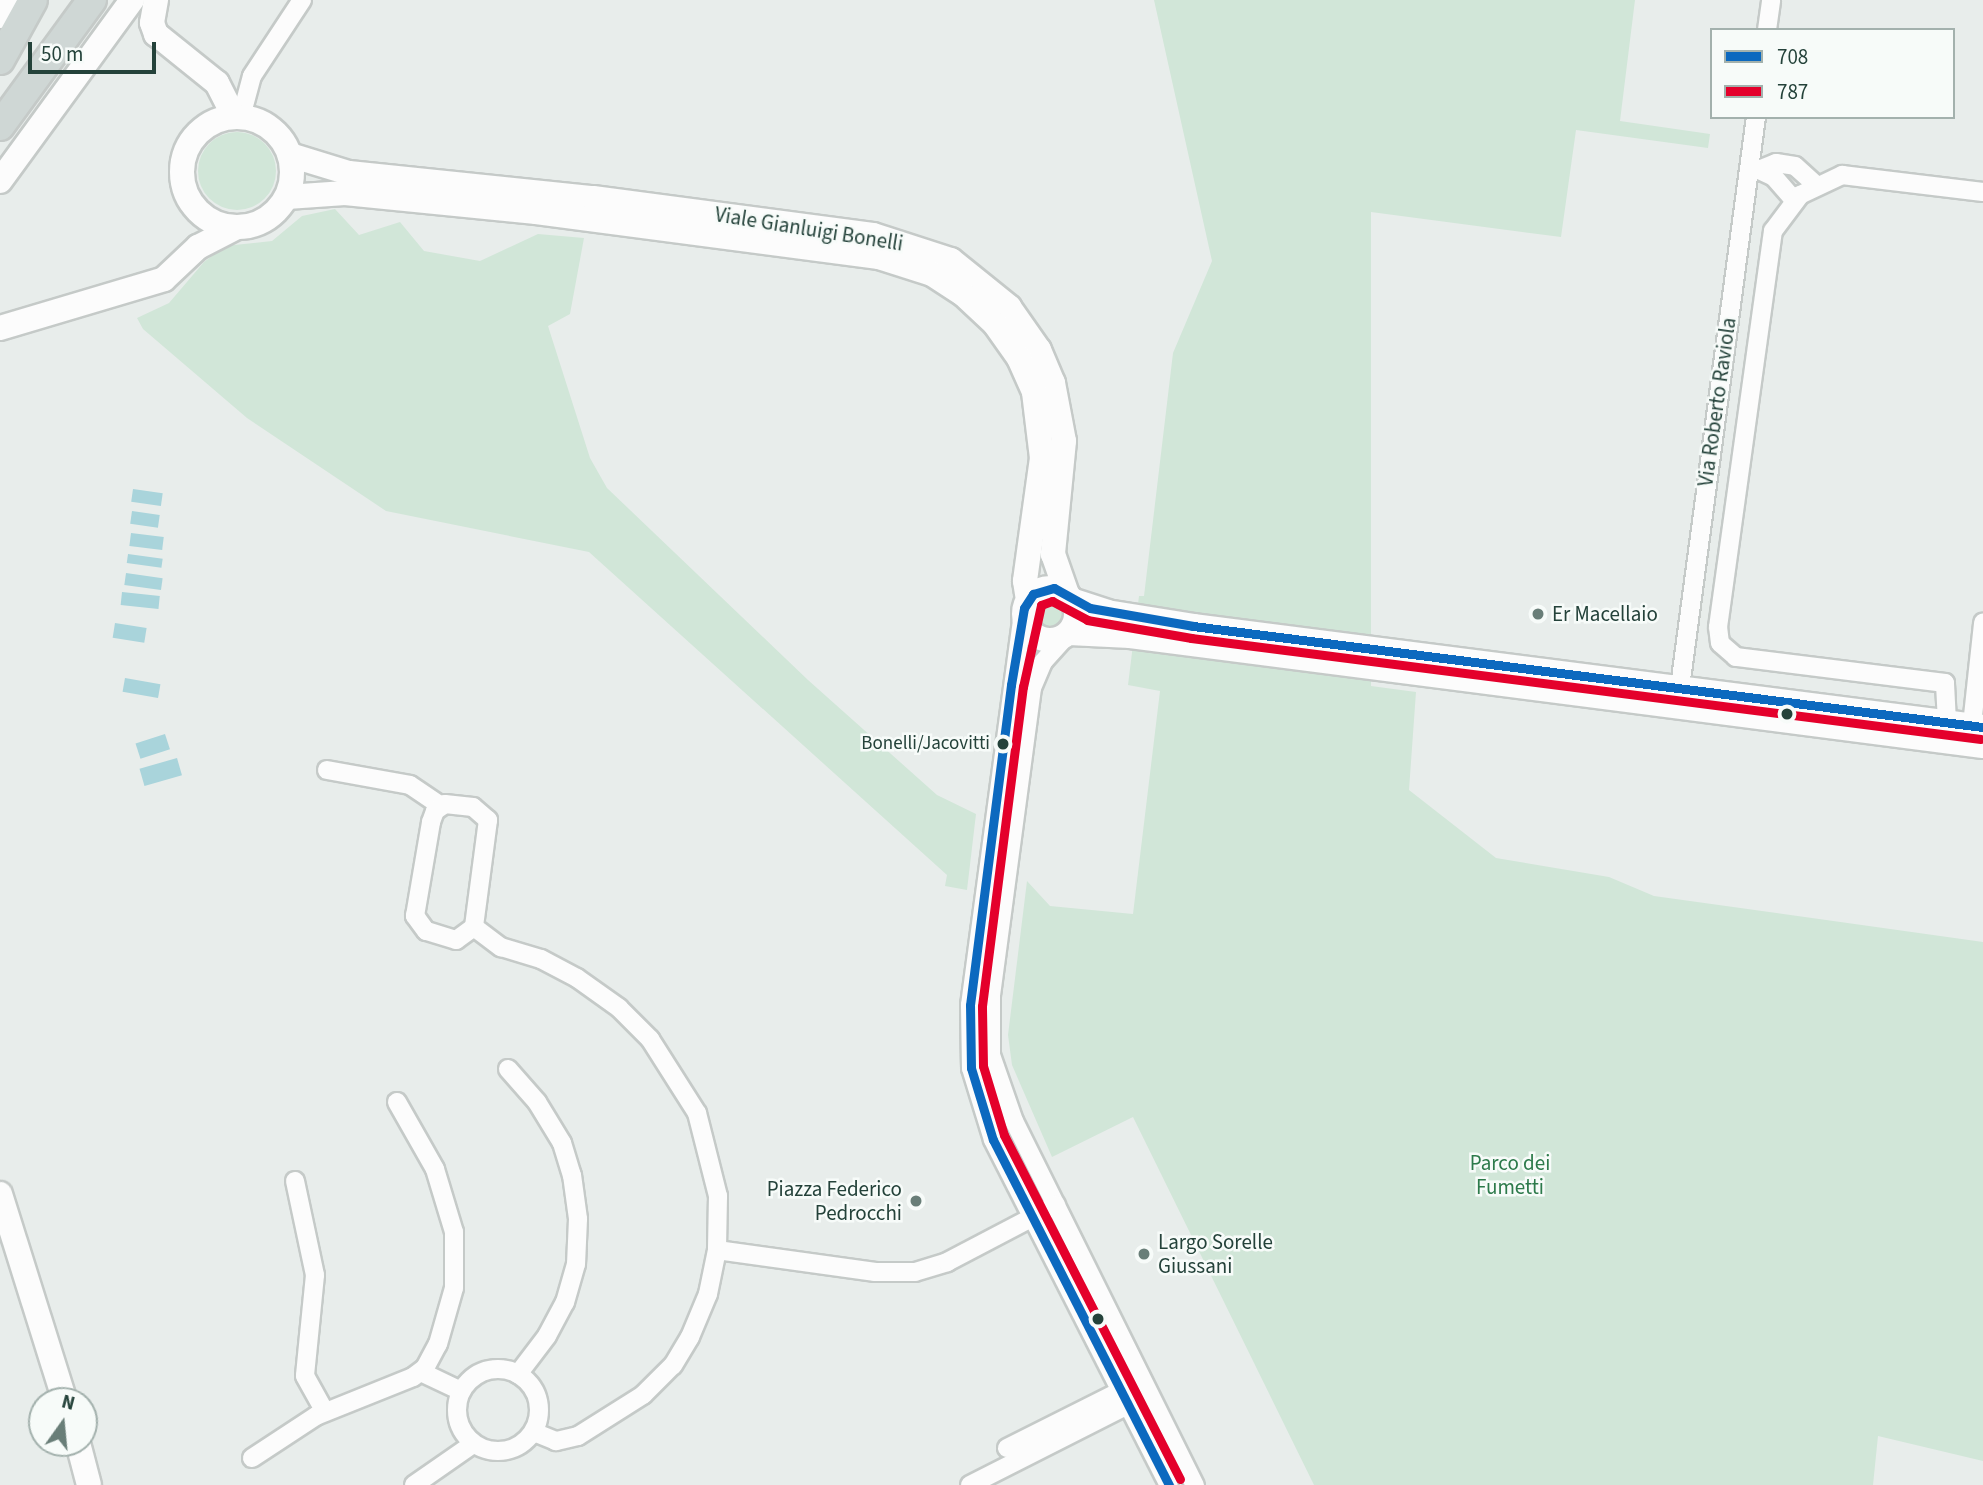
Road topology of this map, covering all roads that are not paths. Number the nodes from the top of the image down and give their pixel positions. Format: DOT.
graph roads {
  1 [pos="6,0"];
  2 [pos="33,0"];
  3 [pos="132,0"];
  4 [pos="302,0"];
  5 [pos="1771,0"];
  6 [pos="86,5"];
  7 [pos="154,11"];
  8 [pos="0,16"];
  9 [pos="1768,28"];
  10 [pos="0,60"];
  11 [pos="237,117"];
  12 [pos="1756,119"];
  13 [pos="0,126"];
  14 [pos="290,155"];
  15 [pos="1755,168"];
  16 [pos="0,181"];
  17 [pos="1817,186"];
  18 [pos="1983,192"];
  19 [pos="287,197"];
  20 [pos="1795,201"];
  21 [pos="235,228"];
  22 [pos="6,327"];
  23 [pos="1069,597"];
  24 [pos="1026,606"];
  25 [pos="1983,623"];
  26 [pos="1132,626"];
  27 [pos="1069,633"];
  28 [pos="1375,658"];
  29 [pos="1680,687"];
  30 [pos="1979,693"];
  31 [pos="1947,722"];
  32 [pos="1979,733"];
  33 [pos="327,770"];
  34 [pos="441,806"];
  35 [pos="474,927"];
  36 [pos="456,940"];
  37 [pos="501,947"];
  38 [pos="508,1069"];
  39 [pos="397,1102"];
  40 [pos="295,1181"];
  41 [pos="0,1194"];
  42 [pos="1056,1205"];
  43 [pos="1033,1218"];
  44 [pos="717,1250"];
  45 [pos="421,1372"];
  46 [pos="518,1374"];
  47 [pos="61,1387"];
  48 [pos="461,1391"];
  49 [pos="1125,1398"];
  50 [pos="325,1412"];
  51 [pos="534,1432"];
  52 [pos="474,1444"];
  53 [pos="1007,1448"];
  54 [pos="82,1457"];
  55 [pos="252,1458"];
  56 [pos="89,1485"];
  57 [pos="414,1485"];
  58 [pos="970,1485"];
  59 [pos="1169,1485"];
  60 [pos="1195,1485"];
  1 -- 8 [label="street"];
  2 -- 10 [label="main road"];
  3 -- 16 [label="street"];
  4 -- 11 [label="street"];
  5 -- 9 [label="street"];
  6 -- 13 [label="main road"];
  7 -- 11 [label="street"];
  11 -- 14 [label="street"];
  11 -- 21 [label="street"];
  12 -- 15 [label="street, Via Roberto Raviola"];
  14 -- 19 [label="street"];
  14 -- 23 [label="street, Viale Gianluigi Bonelli"];
  15 -- 17 [label="street"];
  15 -- 20 [label="street"];
  15 -- 29 [label="street, Via Roberto Raviola"];
  17 -- 18 [label="street"];
  17 -- 20 [label="street"];
  19 -- 21 [label="street"];
  19 -- 24 [label="street, Viale Gianluigi Bonelli"];
  20 -- 31 [label="street"];
  21 -- 22 [label="street"];
  23 -- 24 [label="street"];
  23 -- 26 [label="street"];
  23 -- 27 [label="street"];
  24 -- 27 [label="street"];
  24 -- 43 [label="street, Viale Gianluigi Bonelli"];
  25 -- 30 [label="street"];
  26 -- 27 [label="street"];
  26 -- 28 [label="street"];
  27 -- 42 [label="street"];
  28 -- 29 [label="street"];
  28 -- 32 [label="street"];
  29 -- 31 [label="street"];
  30 -- 32 [label="street"];
  31 -- 32 [label="street"];
  33 -- 34 [label="street"];
  34 -- 35 [label="street"];
  34 -- 36 [label="street"];
  35 -- 36 [label="street"];
  35 -- 37 [label="street"];
  36 -- 37 [label="street"];
  37 -- 44 [label="street"];
  38 -- 46 [label="street"];
  39 -- 45 [label="street"];
  40 -- 50 [label="street"];
  41 -- 47 [label="street"];
  42 -- 43 [label="street"];
  42 -- 60 [label="street"];
  43 -- 44 [label="street"];
  43 -- 49 [label="street, Viale Gianluigi Bonelli"];
  44 -- 51 [label="street"];
  45 -- 48 [label="street"];
  45 -- 50 [label="street"];
  46 -- 48 [label="street"];
  46 -- 51 [label="street"];
  48 -- 52 [label="street"];
  49 -- 53 [label="street"];
  49 -- 58 [label="street"];
  49 -- 59 [label="street, Viale Gianluigi Bonelli"];
  50 -- 55 [label="street"];
  51 -- 52 [label="street"];
  52 -- 57 [label="street"];
  54 -- 56 [label="street"];
}
